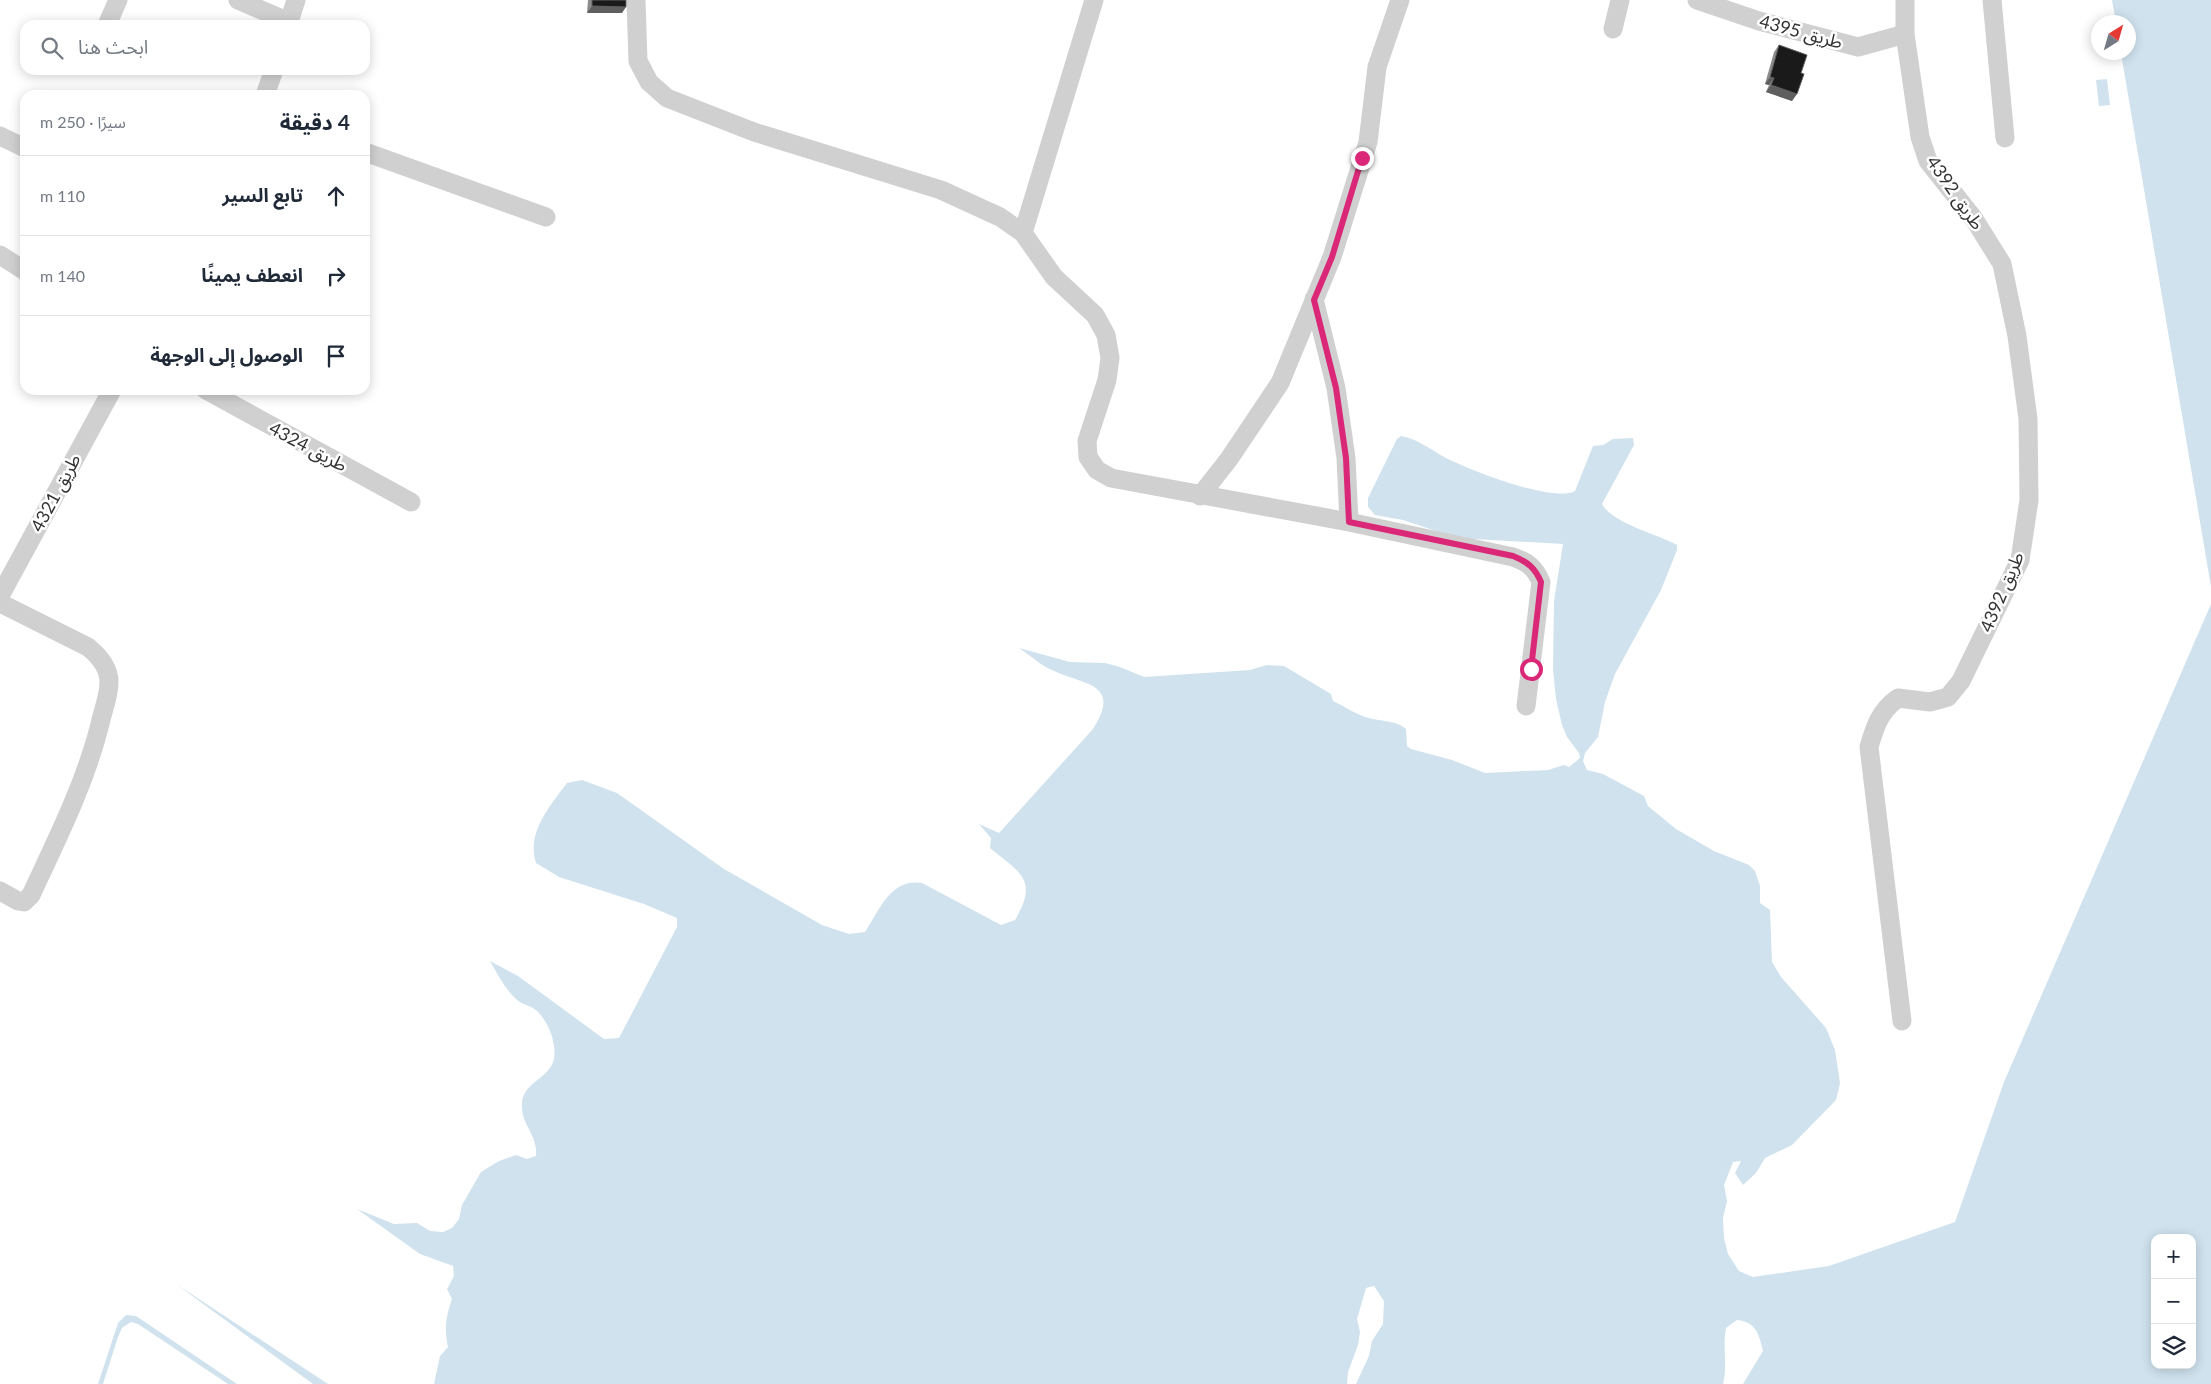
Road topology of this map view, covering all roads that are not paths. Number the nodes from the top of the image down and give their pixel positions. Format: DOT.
graph roads {
  1 [pos="118,0"];
  2 [pos="238,0"];
  3 [pos="296,0"];
  4 [pos="636,0"];
  5 [pos="1094,0"];
  6 [pos="1400,0"];
  7 [pos="1620,0"];
  8 [pos="1697,0"];
  9 [pos="1905,0"];
  10 [pos="1992,0"];
  11 [pos="109,20"];
  12 [pos="281,20"];
  13 [pos="289,20"];
  14 [pos="1613,28"];
  15 [pos="1905,34"];
  16 [pos="272,75"];
  17 [pos="267,90"];
  18 [pos="0,136"];
  19 [pos="2005,138"];
  20 [pos="20,146"];
  21 [pos="370,154"];
  22 [pos="546,217"];
  23 [pos="1023,233"];
  24 [pos="0,255"];
  25 [pos="20,268"];
  26 [pos="1314,300"];
  27 [pos="109,395"];
  28 [pos="215,395"];
  29 [pos="1200,496"];
  30 [pos="411,502"];
  31 [pos="1349,522"];
  32 [pos="0,596"];
  33 [pos="0,602"];
  34 [pos="1526,706"];
  35 [pos="0,891"];
  36 [pos="1902,1021"];
  1 -- 11 [label="street"];
  2 -- 12 [label="street"];
  3 -- 13 [label="street"];
  4 -- 23 [label="street"];
  5 -- 23 [label="street"];
  6 -- 26 [label="street"];
  7 -- 14 [label="street"];
  8 -- 15 [label="street, طريق 4395"];
  9 -- 15 [label="street, طريق 4392"];
  10 -- 19 [label="street"];
  15 -- 36 [label="street, طريق 4392"];
  16 -- 17 [label="street"];
  18 -- 20 [label="street"];
  21 -- 22 [label="street"];
  23 -- 29 [label="street"];
  24 -- 25 [label="street"];
  26 -- 29 [label="street"];
  26 -- 31 [label="street"];
  27 -- 32 [label="street, طريق 4321"];
  28 -- 30 [label="street, طريق 4324"];
  29 -- 31 [label="street"];
  31 -- 34 [label="street"];
  33 -- 35 [label="street"];
}
